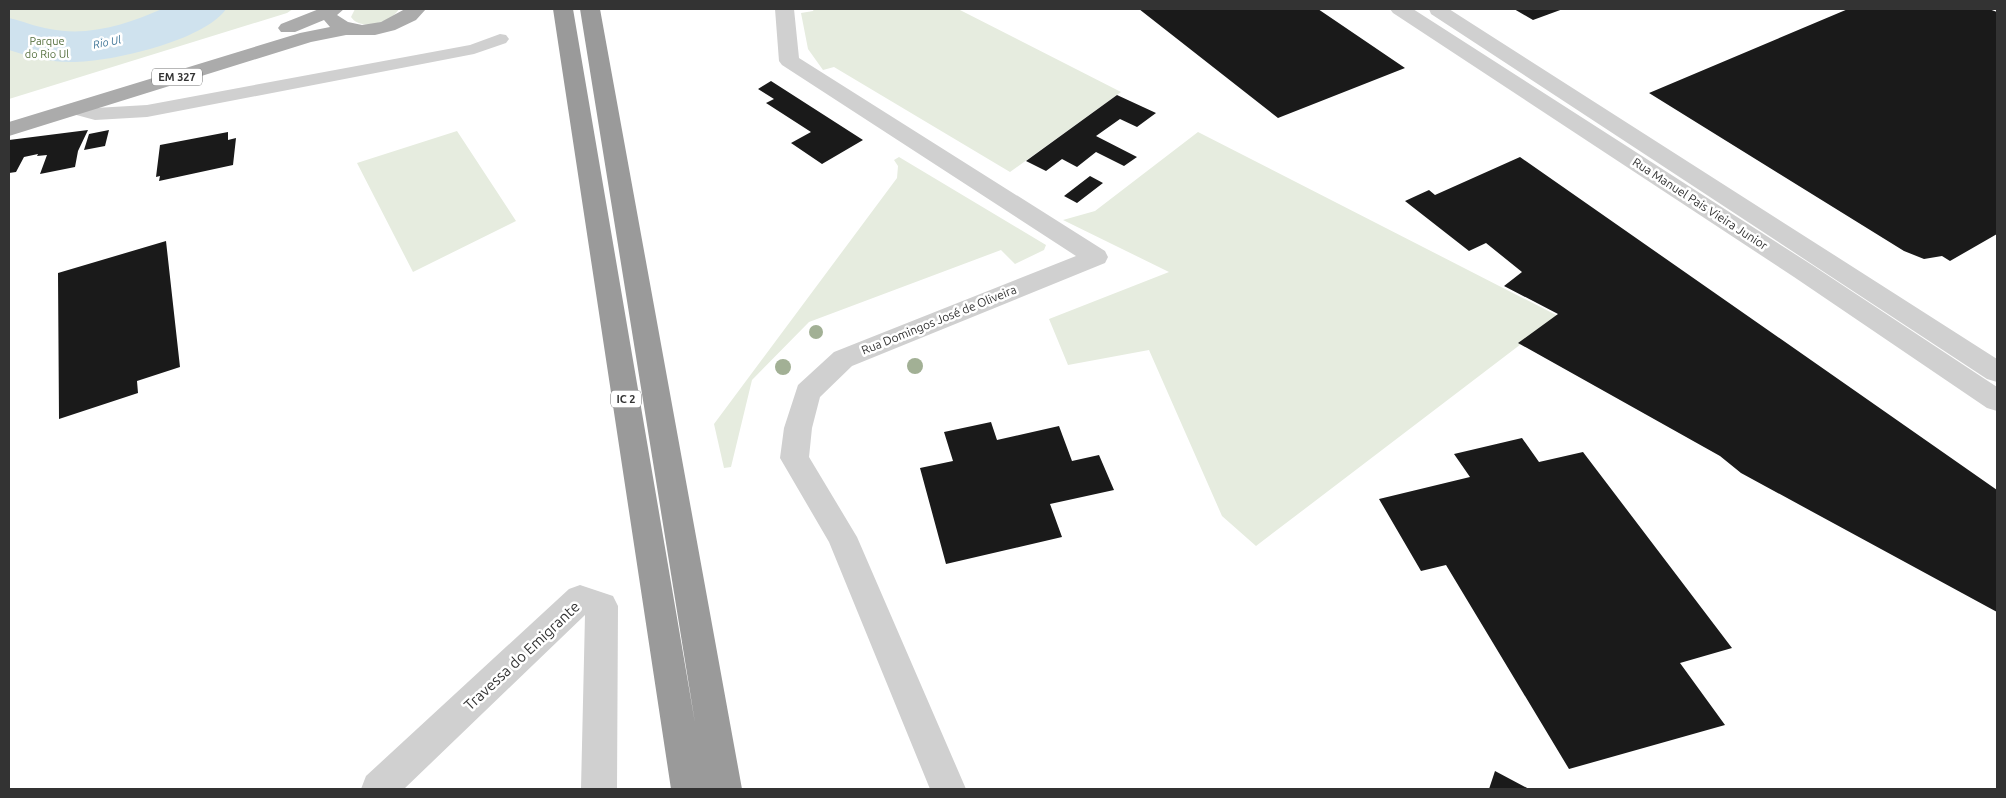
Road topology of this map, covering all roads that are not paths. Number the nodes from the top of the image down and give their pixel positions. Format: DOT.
graph roads {
  1 [pos="336,9"];
  2 [pos="416,9"];
  3 [pos="564,9"];
  4 [pos="590,9"];
  5 [pos="784,9"];
  6 [pos="1400,9"];
  7 [pos="1435,9"];
  8 [pos="347,30"];
  9 [pos="500,39"];
  10 [pos="76,109"];
  11 [pos="9,115"];
  12 [pos="9,129"];
  13 [pos="1994,366"];
  14 [pos="1967,381"];
  15 [pos="1997,401"];
  16 [pos="379,789"];
  17 [pos="599,789"];
  18 [pos="689,789"];
  19 [pos="724,789"];
  20 [pos="948,789"];
  1 -- 8 [label="main road, EM 327"];
  1 -- 11 [label="main road, EM 327"];
  2 -- 8 [label="main road, EM 327"];
  3 -- 18 [label="highway, IC 2"];
  4 -- 19 [label="highway, IC 2"];
  5 -- 20 [label="street, Rua Domingos José de Oliveira"];
  6 -- 14 [label="street, Rua Manuel Pais Vieira Junior"];
  7 -- 13 [label="street, Rua Manuel Pais Vieira Junior"];
  8 -- 10 [label="main road, EM 327"];
  9 -- 10 [label="lane"];
  10 -- 12 [label="main road, EM 327"];
  13 -- 14 [label="lane"];
  14 -- 15 [label="street, Rua Manuel Pais Vieira Junior"];
  16 -- 17 [label="street, Travessa do Emigrante"];
}
